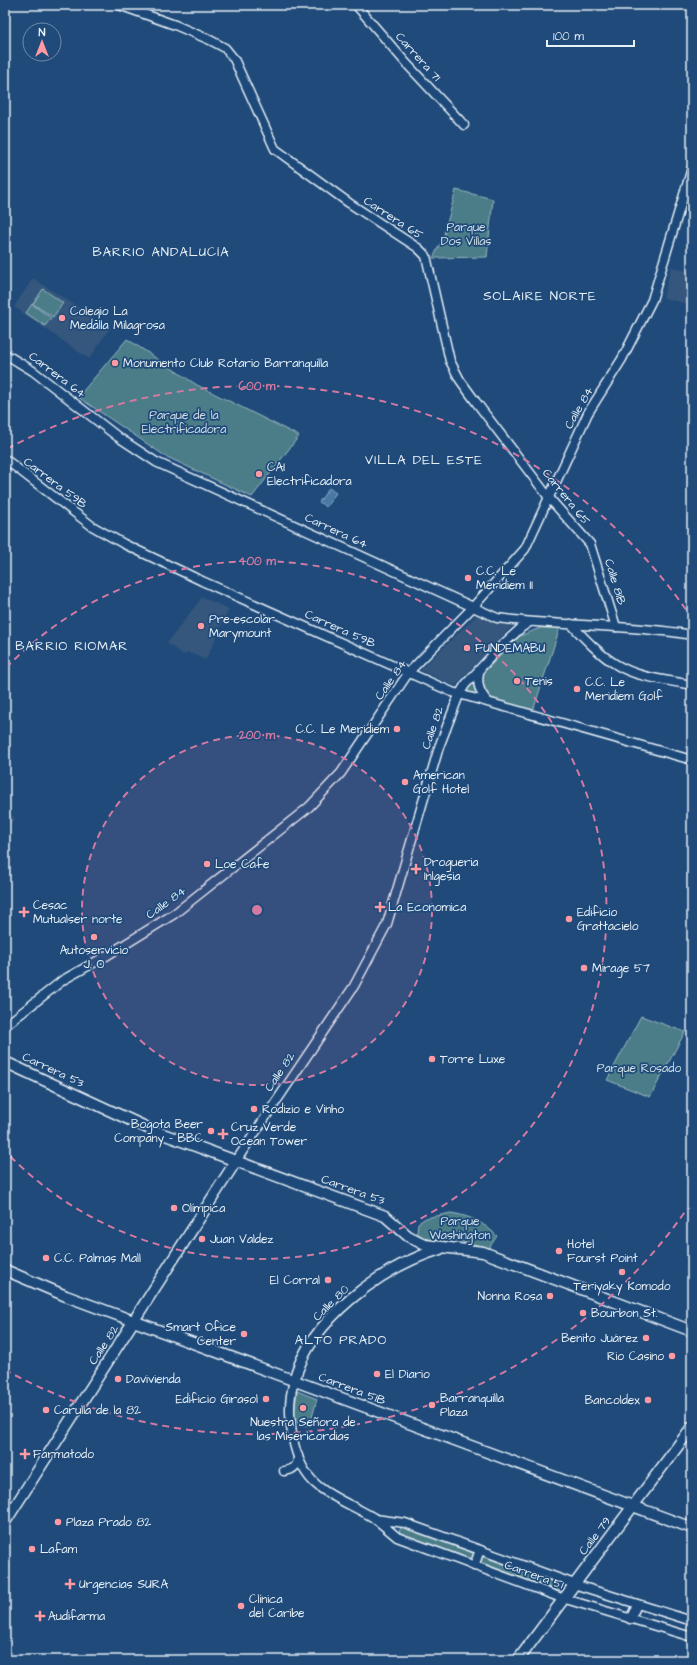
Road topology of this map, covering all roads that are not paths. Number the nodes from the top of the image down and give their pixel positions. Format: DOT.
graph roads {
  1 [pos="119,5"];
  2 [pos="356,5"];
  3 [pos="464,124"];
  4 [pos="692,168"];
  5 [pos="5,354"];
  6 [pos="5,459"];
  7 [pos="550,499"];
  8 [pos="590,544"];
  9 [pos="473,608"];
  10 [pos="530,622"];
  11 [pos="571,624"];
  12 [pos="616,627"];
  13 [pos="692,635"];
  14 [pos="480,669"];
  15 [pos="409,672"];
  16 [pos="692,685"];
  17 [pos="459,695"];
  18 [pos="488,702"];
  19 [pos="692,760"];
  20 [pos="5,1026"];
  21 [pos="5,1062"];
  22 [pos="236,1161"];
  23 [pos="444,1248"];
  24 [pos="5,1270"];
  25 [pos="134,1322"];
  26 [pos="692,1331"];
  27 [pos="294,1381"];
  28 [pos="692,1427"];
  29 [pos="298,1456"];
  30 [pos="284,1471"];
  31 [pos="318,1486"];
  32 [pos="632,1507"];
  33 [pos="375,1519"];
  34 [pos="5,1522"];
  35 [pos="405,1523"];
  36 [pos="692,1528"];
  37 [pos="397,1537"];
  38 [pos="480,1550"];
  39 [pos="474,1566"];
  40 [pos="575,1585"];
  41 [pos="564,1599"];
  42 [pos="637,1605"];
  43 [pos="630,1620"];
  44 [pos="692,1621"];
  45 [pos="689,1636"];
  46 [pos="518,1660"];
  1 -- 7 [label="street, Carrera 65"];
  2 -- 3 [label="street, Carrera 71"];
  4 -- 7 [label="street, Calle 84"];
  5 -- 9 [label="street, Carrera 64"];
  6 -- 15 [label="street, Carrera 59B"];
  7 -- 8 [label="street, Carrera 65"];
  7 -- 9 [label="street, Calle 84"];
  8 -- 12 [label="street, Calle 81B"];
  9 -- 10 [label="street, Carrera 64"];
  9 -- 15 [label="street, Calle 84"];
  10 -- 11 [label="street, Carrera 64"];
  10 -- 14 [label="street, Calle 82"];
  11 -- 12 [label="street, Carrera 64"];
  11 -- 16 [label="street"];
  12 -- 13 [label="street, Carrera 64"];
  14 -- 17 [label="street, Calle 82"];
  14 -- 18 [label="street"];
  15 -- 17 [label="street, Carrera 59B"];
  15 -- 20 [label="street, Calle 84"];
  17 -- 18 [label="street, Carrera 59B"];
  17 -- 22 [label="street, Calle 82"];
  18 -- 19 [label="street, Carrera 59B"];
  21 -- 22 [label="main road, Carrera 53"];
  22 -- 23 [label="main road, Carrera 53"];
  22 -- 25 [label="main road, Calle 82"];
  23 -- 26 [label="main road, Carrera 53"];
  23 -- 27 [label="main road, Calle 80"];
  24 -- 25 [label="main road, Carrera 51B"];
  25 -- 27 [label="main road, Carrera 51B"];
  25 -- 34 [label="main road, Calle 82"];
  27 -- 29 [label="street, Calle 80"];
  27 -- 32 [label="main road, Carrera 51B"];
  28 -- 32 [label="main road, Calle 79"];
  29 -- 30 [label="street"];
  29 -- 31 [label="street, Calle 80"];
  31 -- 33 [label="street, Carrera 51"];
  32 -- 36 [label="main road, Carrera 51B"];
  32 -- 40 [label="main road, Calle 79"];
  33 -- 35 [label="street, Carrera 51"];
  33 -- 37 [label="street, Carrera 51"];
  35 -- 37 [label="street"];
  35 -- 38 [label="street, Carrera 51"];
  37 -- 39 [label="street, Carrera 51"];
  38 -- 39 [label="street"];
  38 -- 40 [label="street, Carrera 51"];
  39 -- 41 [label="street, Carrera 51"];
  40 -- 41 [label="main road, Calle 79"];
  40 -- 42 [label="street, Carrera 51"];
  41 -- 43 [label="street, Carrera 51"];
  41 -- 46 [label="main road, Calle 79"];
  42 -- 43 [label="street"];
  42 -- 44 [label="street, Carrera 51"];
  43 -- 45 [label="street, Carrera 51"];
  44 -- 45 [label="street"];
}
